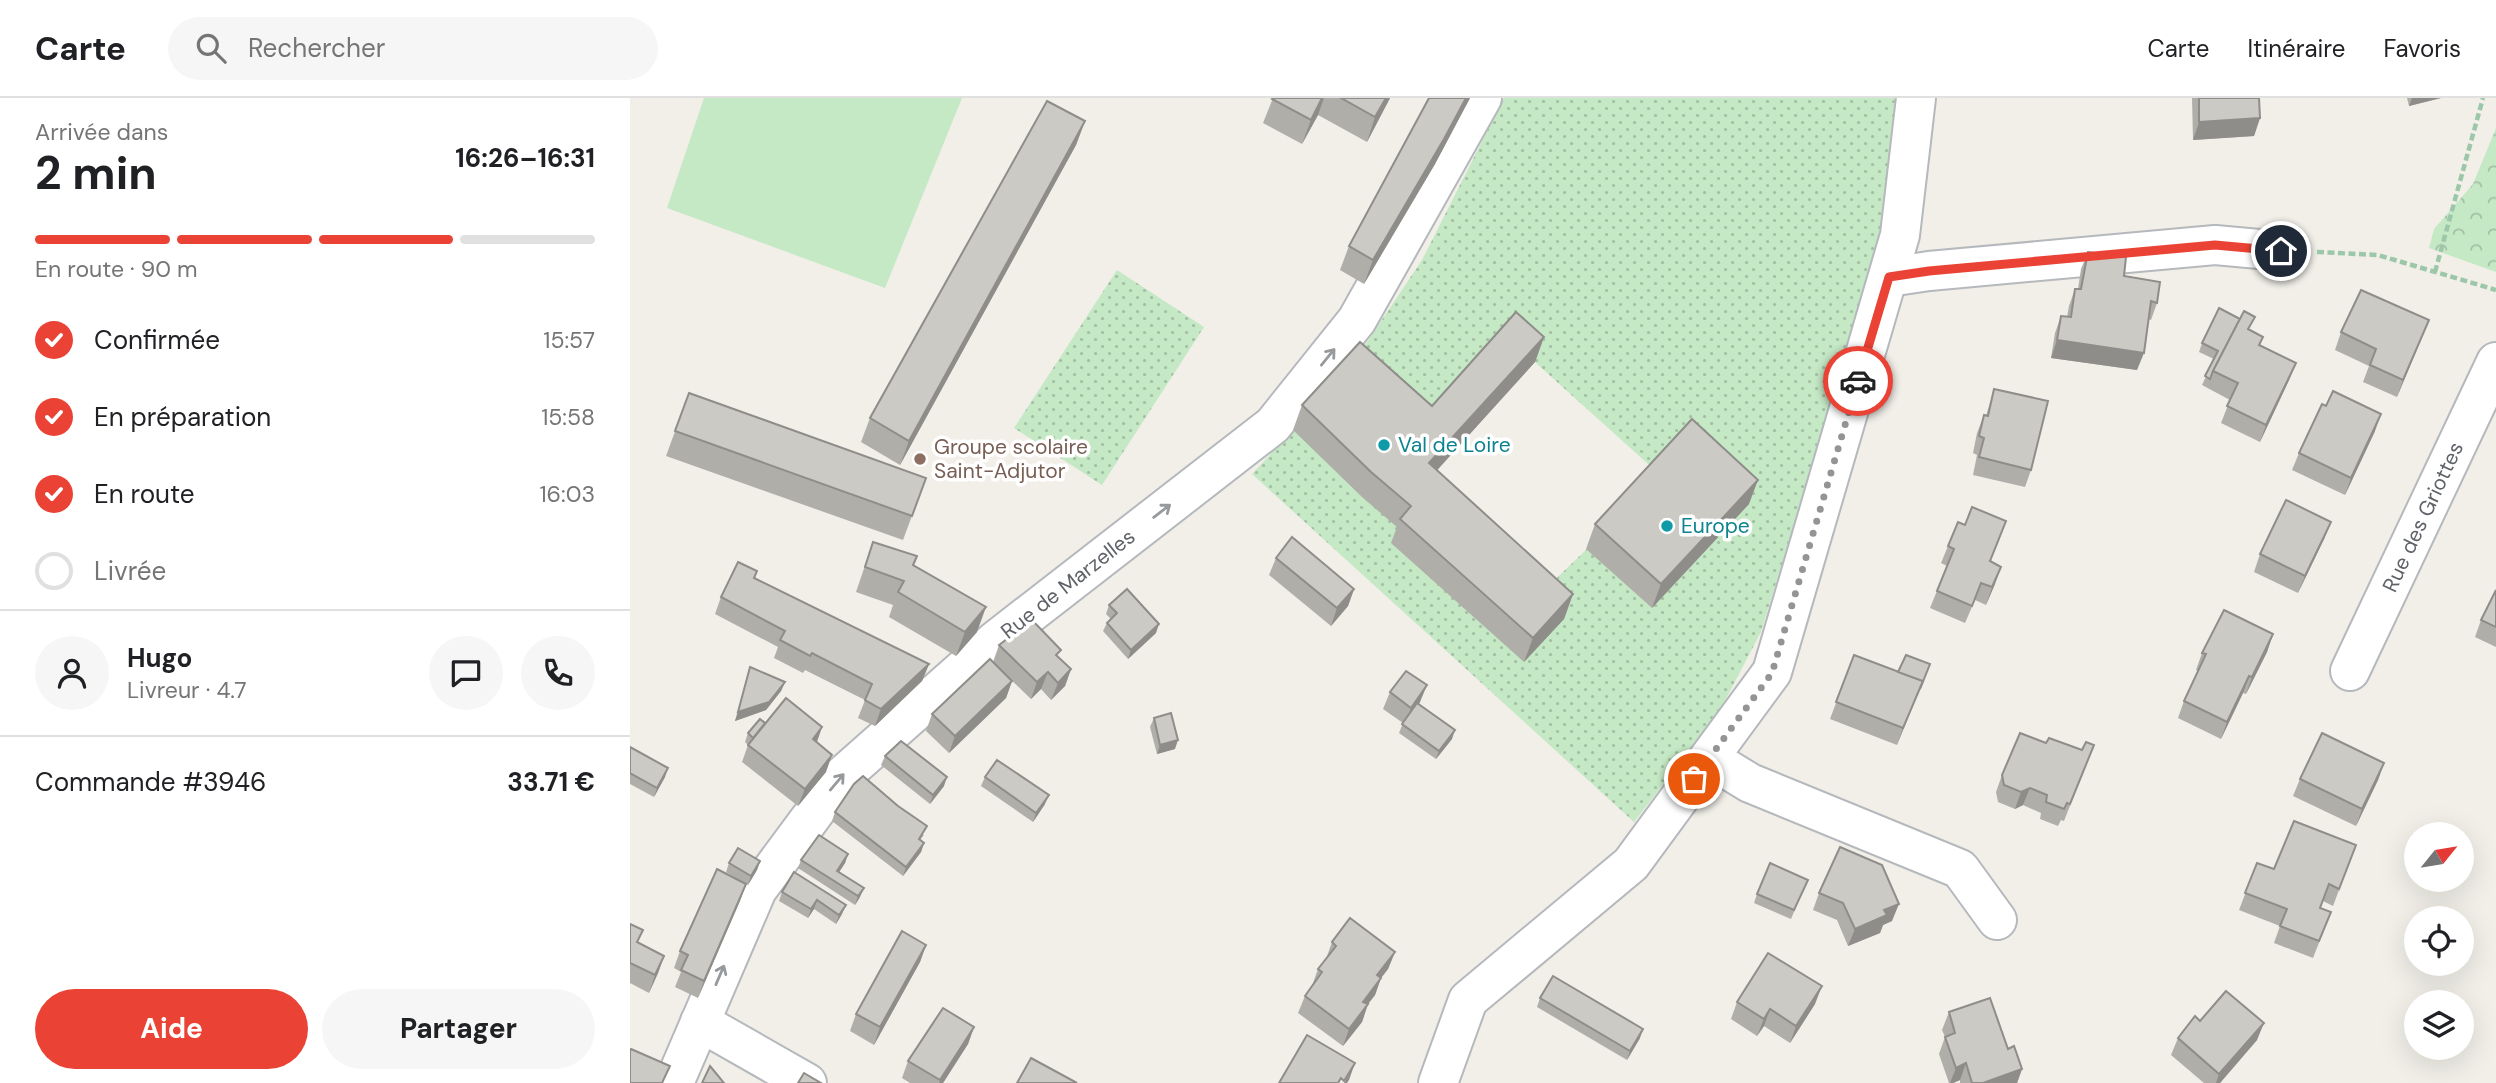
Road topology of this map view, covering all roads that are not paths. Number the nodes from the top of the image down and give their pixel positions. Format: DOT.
graph roads {
  1 [pos="1482,98"];
  2 [pos="1916,98"];
  3 [pos="2281,251"];
  4 [pos="1889,277"];
  5 [pos="2496,362"];
  6 [pos="2350,671"];
  7 [pos="1709,758"];
  8 [pos="1997,920"];
  9 [pos="700,1022"];
  10 [pos="674,1083"];
  11 [pos="807,1083"];
  12 [pos="1437,1083"];
  9 -- 1 [label="street, Rue de Marzelles, one-way"];
  2 -- 4 [label="street"];
  3 -- 4 [label="street"];
  4 -- 7 [label="street"];
  5 -- 6 [label="street, Rue des Griottes"];
  7 -- 8 [label="street"];
  7 -- 12 [label="street"];
  9 -- 10 [label="street, Rue de Marzelles"];
  9 -- 11 [label="street"];
}
